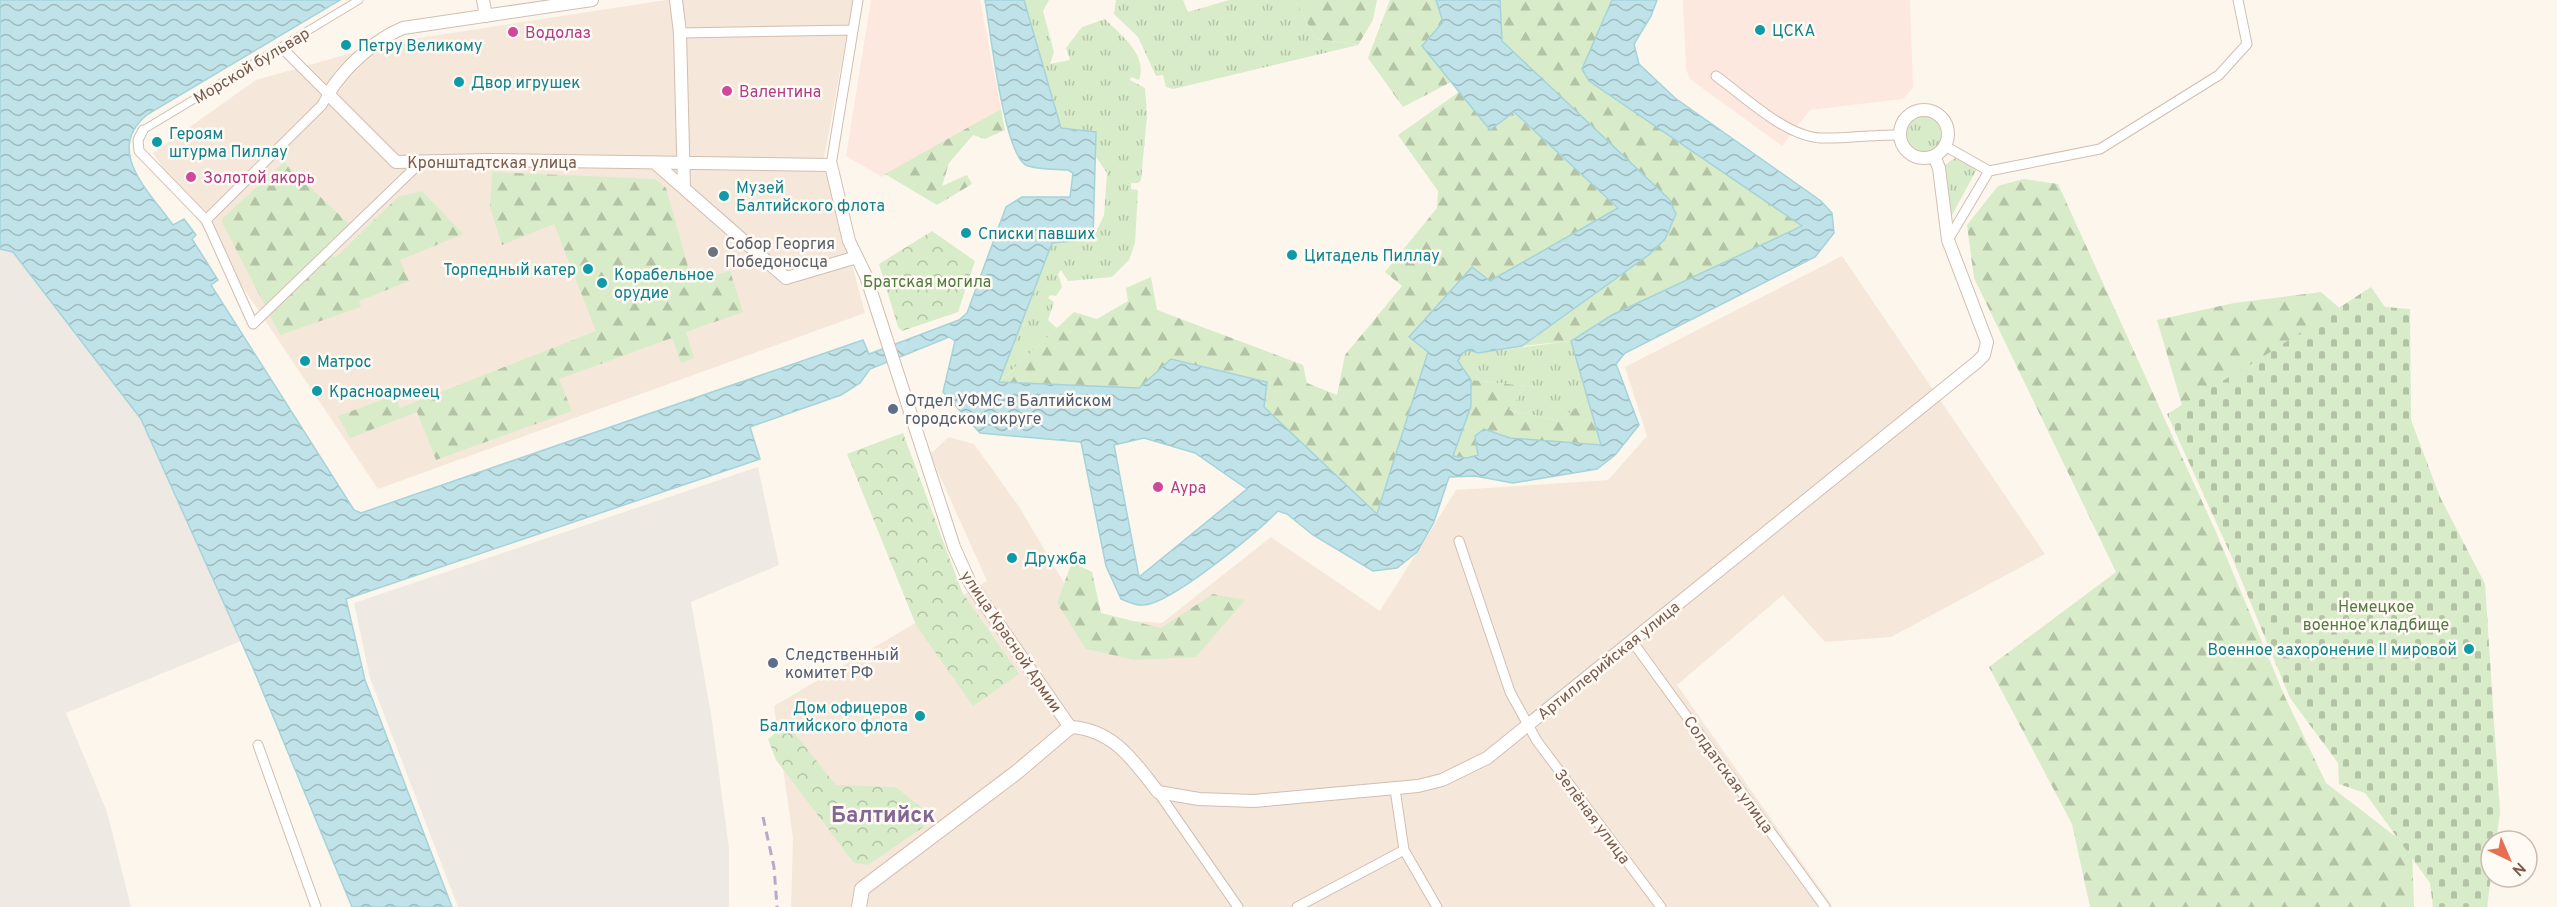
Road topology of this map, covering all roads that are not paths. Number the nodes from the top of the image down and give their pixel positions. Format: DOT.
graph roads {
  1 [pos="359,0"];
  2 [pos="483,0"];
  3 [pos="592,0"];
  4 [pos="676,0"];
  5 [pos="858,0"];
  6 [pos="2238,0"];
  7 [pos="486,16"];
  8 [pos="853,30"];
  9 [pos="680,33"];
  10 [pos="282,48"];
  11 [pos="1716,76"];
  12 [pos="328,94"];
  13 [pos="143,130"];
  14 [pos="1900,135"];
  15 [pos="1945,146"];
  16 [pos="1934,156"];
  17 [pos="422,161"];
  18 [pos="655,163"];
  19 [pos="683,164"];
  20 [pos="831,165"];
  21 [pos="1989,171"];
  22 [pos="684,188"];
  23 [pos="206,220"];
  24 [pos="1948,240"];
  25 [pos="857,257"];
  26 [pos="1460,541"];
  27 [pos="1632,641"];
  28 [pos="1528,725"];
  29 [pos="1070,727"];
  30 [pos="258,745"];
  31 [pos="1395,789"];
  32 [pos="1158,792"];
  33 [pos="1404,850"];
  34 [pos="1656,904"];
  35 [pos="316,907"];
  36 [pos="859,907"];
  37 [pos="1238,907"];
  38 [pos="1297,907"];
  39 [pos="1437,907"];
  40 [pos="1825,907"];
  1 -- 10 [label="street, Морской бульвар"];
  2 -- 7 [label="street"];
  3 -- 7 [label="street"];
  4 -- 9 [label="street"];
  5 -- 8 [label="street, улица Красной Армии"];
  6 -- 21 [label="street"];
  7 -- 12 [label="street"];
  8 -- 9 [label="street"];
  8 -- 20 [label="street, улица Красной Армии"];
  9 -- 19 [label="street"];
  10 -- 12 [label="street"];
  10 -- 13 [label="street, Морской бульвар"];
  11 -- 14 [label="street"];
  12 -- 17 [label="street, Кронштадтская улица"];
  12 -- 23 [label="street"];
  13 -- 23 [label="street"];
  14 -- 15 [label="street"];
  14 -- 16 [label="street"];
  15 -- 16 [label="street"];
  15 -- 21 [label="street"];
  16 -- 24 [label="street, Артиллерийская улица"];
  17 -- 18 [label="street, Кронштадтская улица"];
  17 -- 23 [label="street"];
  18 -- 19 [label="street, Кронштадтская улица"];
  18 -- 22 [label="street"];
  19 -- 20 [label="street, Кронштадтская улица"];
  19 -- 22 [label="street"];
  20 -- 25 [label="street, улица Красной Армии"];
  21 -- 24 [label="street"];
  22 -- 25 [label="street"];
  24 -- 27 [label="street, Артиллерийская улица"];
  25 -- 29 [label="street, улица Красной Армии"];
  26 -- 28 [label="street, Зелёная улица"];
  27 -- 28 [label="street, Артиллерийская улица"];
  27 -- 40 [label="street, Солдатская улица"];
  28 -- 31 [label="street, Артиллерийская улица"];
  28 -- 34 [label="street, Зелёная улица"];
  29 -- 32 [label="street"];
  29 -- 36 [label="main road"];
  30 -- 35 [label="street"];
  31 -- 32 [label="street, Артиллерийская улица"];
  31 -- 33 [label="street"];
  32 -- 37 [label="street"];
  33 -- 38 [label="street"];
  33 -- 39 [label="street"];
}
